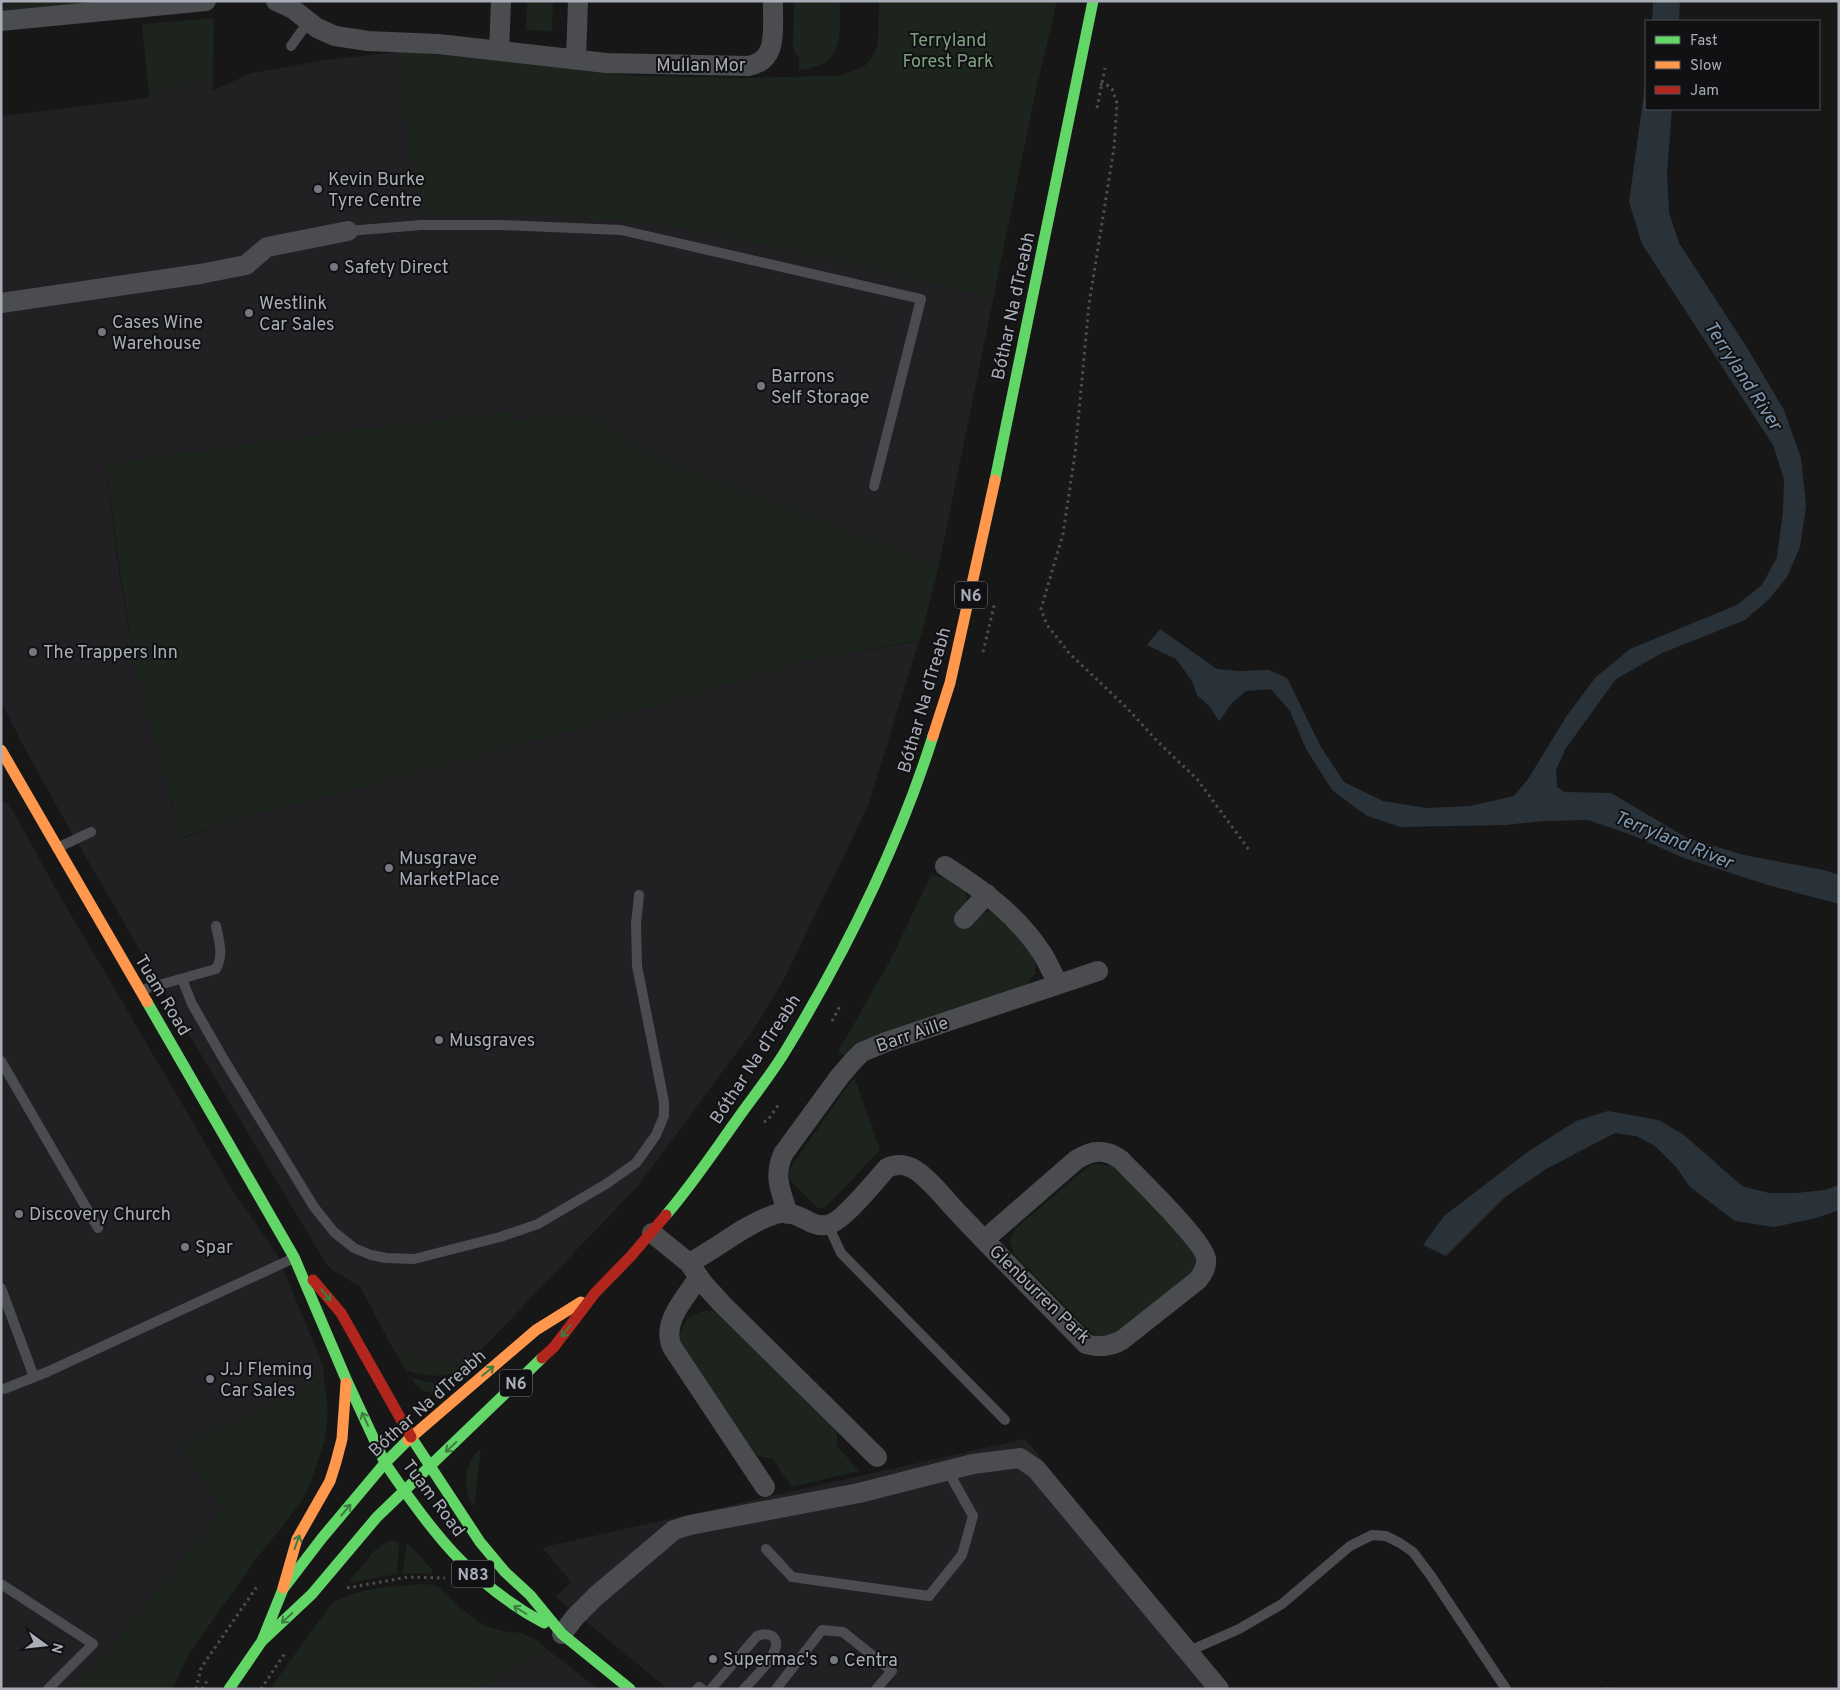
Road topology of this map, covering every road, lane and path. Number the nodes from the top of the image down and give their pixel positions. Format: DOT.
graph roads {
  1 [pos="206,1"];
  2 [pos="276,1"];
  3 [pos="501,1"];
  4 [pos="578,1"];
  5 [pos="773,1"];
  6 [pos="1093,1"];
  7 [pos="122,6"];
  8 [pos="309,11"];
  9 [pos="1,21"];
  10 [pos="291,46"];
  11 [pos="499,51"];
  12 [pos="576,59"];
  13 [pos="1077,80"];
  14 [pos="348,232"];
  15 [pos="1,303"];
  16 [pos="874,486"];
  17 [pos="1,750"];
  18 [pos="91,832"];
  19 [pos="56,848"];
  20 [pos="1249,850"];
  21 [pos="945,866"];
  22 [pos="987,894"];
  23 [pos="639,896"];
  24 [pos="964,919"];
  25 [pos="216,926"];
  26 [pos="1098,971"];
  27 [pos="182,979"];
  28 [pos="1058,984"];
  29 [pos="140,990"];
  30 [pos="1,1061"];
  31 [pos="788,1214"];
  32 [pos="828,1226"];
  33 [pos="98,1228"];
  34 [pos="652,1233"];
  35 [pos="984,1240"];
  36 [pos="294,1257"];
  37 [pos="694,1270"];
  38 [pos="1,1288"];
  39 [pos="595,1293"];
  40 [pos="34,1377"];
  41 [pos="346,1379"];
  42 [pos="4,1388"];
  43 [pos="1005,1420"];
  44 [pos="411,1437"];
  45 [pos="876,1457"];
  46 [pos="385,1463"];
  47 [pos="430,1466"];
  48 [pos="948,1471"];
  49 [pos="765,1486"];
  50 [pos="404,1491"];
  51 [pos="766,1549"];
  52 [pos="450,1578"];
  53 [pos="1,1584"];
  54 [pos="283,1589"];
  55 [pos="338,1589"];
  56 [pos="562,1634"];
  57 [pos="262,1641"];
  58 [pos="1189,1651"];
  59 [pos="1214,1687"];
  60 [pos="48,1689"];
  61 [pos="230,1689"];
  62 [pos="630,1689"];
  63 [pos="697,1689"];
  64 [pos="702,1689"];
  65 [pos="710,1689"];
  66 [pos="744,1689"];
  67 [pos="776,1689"];
  68 [pos="876,1689"];
  69 [pos="1506,1689"];
  70 [pos="1606,1689"];
  71 [pos="1619,1689"];
  1 -- 7 [label="street"];
  2 -- 8 [label="street, Mullan Mor"];
  3 -- 11 [label="street"];
  4 -- 12 [label="street"];
  5 -- 12 [label="street, Mullan Mor"];
  6 -- 13 [label="main road, Bóthar Na dTreabh / N6"];
  7 -- 9 [label="street"];
  8 -- 10 [label="lane"];
  8 -- 11 [label="street, Mullan Mor"];
  11 -- 12 [label="street, Mullan Mor"];
  13 -- 20 [label="path"];
  13 -- 34 [label="main road, Bóthar Na dTreabh / N6"];
  14 -- 15 [label="street"];
  14 -- 16 [label="lane"];
  17 -- 19 [label="main road, Tuam Road"];
  18 -- 19 [label="lane"];
  19 -- 29 [label="main road, Tuam Road"];
  21 -- 22 [label="street"];
  22 -- 24 [label="street"];
  22 -- 28 [label="street"];
  23 -- 27 [label="lane"];
  25 -- 27 [label="lane"];
  26 -- 28 [label="street, Barr Aille"];
  27 -- 29 [label="lane"];
  28 -- 31 [label="street, Barr Aille"];
  29 -- 36 [label="main road, Tuam Road"];
  30 -- 33 [label="lane"];
  31 -- 32 [label="street"];
  31 -- 37 [label="street"];
  32 -- 35 [label="street, Glenburren Park"];
  32 -- 43 [label="lane"];
  34 -- 37 [label="street"];
  34 -- 39 [label="main road, Bóthar Na dTreabh / N6"];
  35 -- 35 [label="street, Glenburren Park"];
  36 -- 40 [label="lane"];
  36 -- 41 [label="main road, Tuam Road"];
  36 -- 44 [label="main road, Tuam Road, one-way"];
  37 -- 45 [label="street"];
  37 -- 49 [label="street"];
  38 -- 40 [label="lane"];
  44 -- 39 [label="main road, Bóthar Na dTreabh / N6, one-way"];
  39 -- 47 [label="main road, Bóthar Na dTreabh / N6, one-way"];
  40 -- 42 [label="lane"];
  46 -- 41 [label="main road, Tuam Road, one-way"];
  54 -- 41 [label="main road, one-way"];
  44 -- 46 [label="main road, Bóthar Na dTreabh / N6"];
  44 -- 47 [label="main road, Tuam Road / N83"];
  46 -- 50 [label="main road, Tuam Road / N83"];
  54 -- 46 [label="main road, Bóthar Na dTreabh / N6, one-way"];
  47 -- 50 [label="main road, Bóthar Na dTreabh / N6"];
  47 -- 56 [label="main road, Tuam Road / N83"];
  48 -- 51 [label="lane"];
  48 -- 56 [label="street"];
  48 -- 58 [label="street"];
  56 -- 50 [label="main road, Tuam Road / N83, one-way"];
  50 -- 57 [label="main road, Bóthar Na dTreabh / N6, one-way"];
  52 -- 55 [label="path"];
  53 -- 60 [label="lane"];
  54 -- 57 [label="main road, Bóthar Na dTreabh / N6"];
  56 -- 62 [label="main road, Tuam Road / N83"];
  57 -- 61 [label="main road, Bóthar Na dTreabh / N6"];
  58 -- 59 [label="street"];
  58 -- 69 [label="lane"];
  63 -- 64 [label="lane"];
  65 -- 66 [label="lane"];
  67 -- 68 [label="lane"];
  70 -- 71 [label="path"];
}
